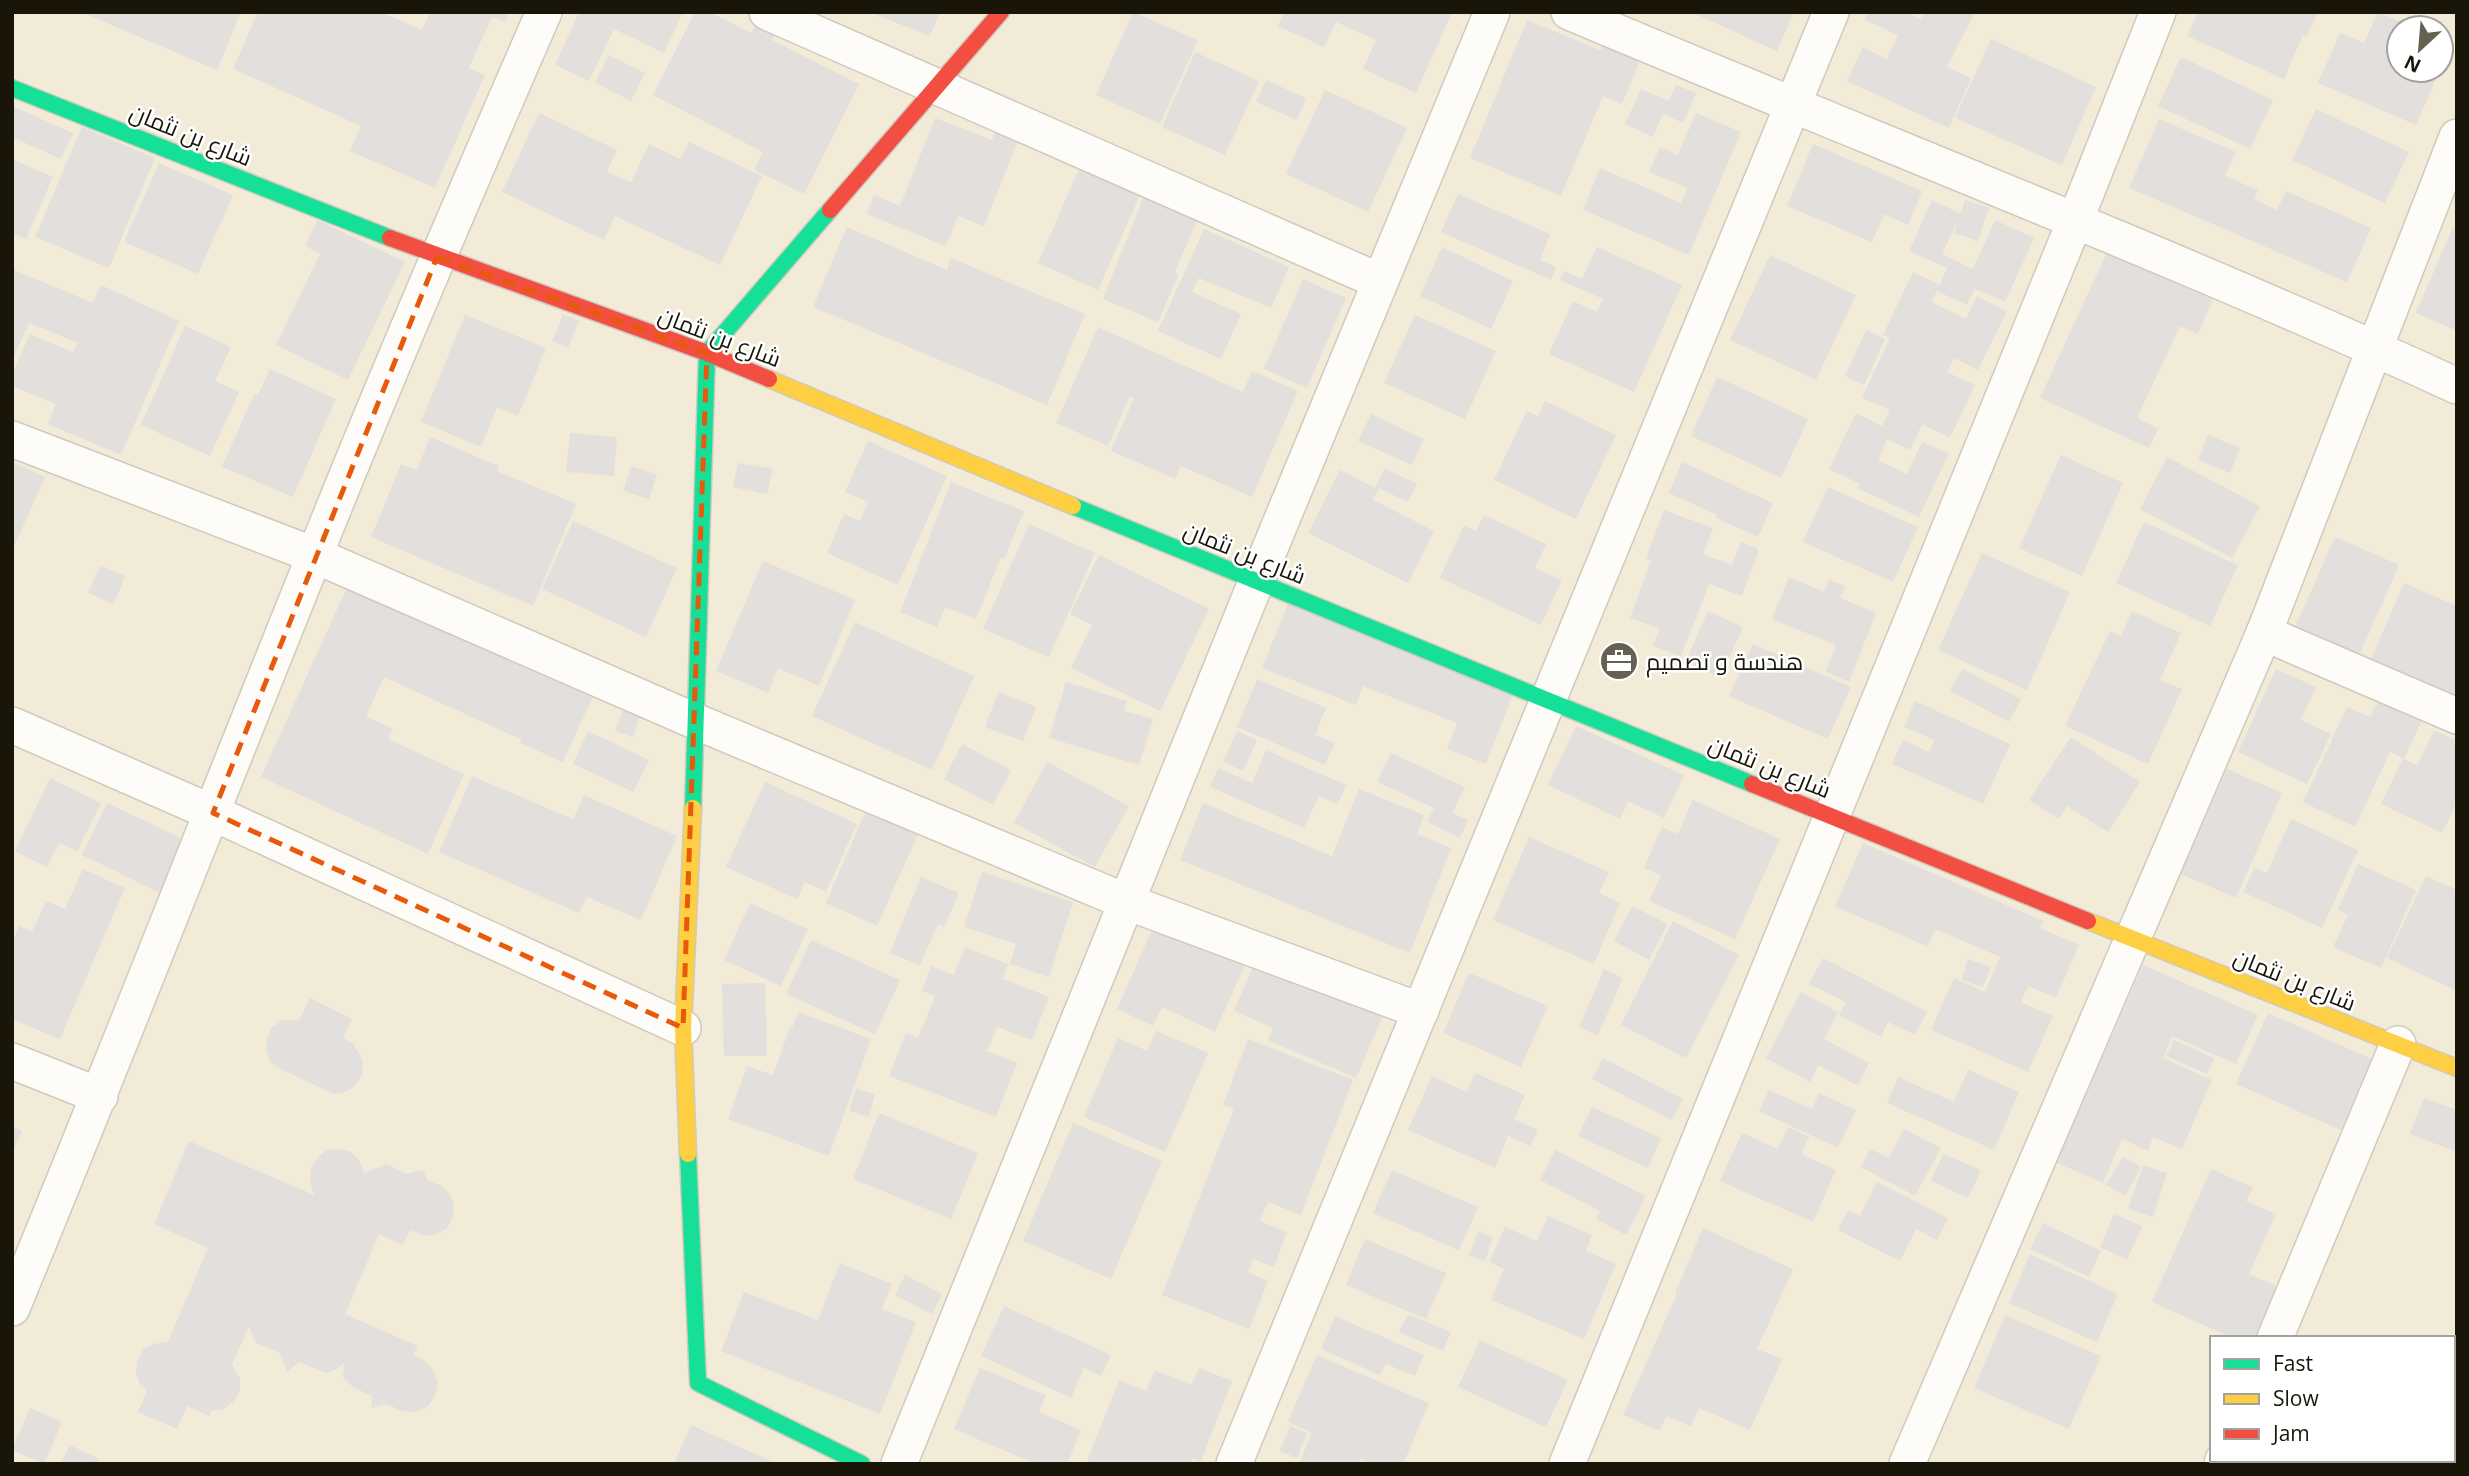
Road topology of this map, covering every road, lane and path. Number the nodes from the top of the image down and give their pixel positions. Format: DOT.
graph roads {
  1 [pos="544,12"];
  2 [pos="767,12"];
  3 [pos="1001,12"];
  4 [pos="1492,12"];
  5 [pos="1569,12"];
  6 [pos="1831,12"];
  7 [pos="2158,12"];
  8 [pos="12,88"];
  9 [pos="937,89"];
  10 [pos="1794,107"];
  11 [pos="2457,137"];
  12 [pos="2075,221"];
  13 [pos="437,257"];
  14 [pos="1379,281"];
  15 [pos="2375,348"];
  16 [pos="707,353"];
  17 [pos="2457,386"];
  18 [pos="12,439"];
  19 [pos="314,555"];
  20 [pos="1256,582"];
  21 [pos="2264,633"];
  22 [pos="1548,700"];
  23 [pos="2457,716"];
  24 [pos="697,722"];
  25 [pos="12,725"];
  26 [pos="213,813"];
  27 [pos="1832,815"];
  28 [pos="1127,902"];
  29 [pos="2131,939"];
  30 [pos="1421,1011"];
  31 [pos="683,1028"];
  32 [pos="2398,1044"];
  33 [pos="12,1061"];
  34 [pos="2457,1068"];
  35 [pos="100,1096"];
  36 [pos="12,1308"];
  37 [pos="2276,1336"];
  38 [pos="862,1464"];
  39 [pos="899,1464"];
  40 [pos="1234,1464"];
  41 [pos="1567,1464"];
  42 [pos="1907,1464"];
  1 -- 13 [label="street"];
  2 -- 9 [label="street"];
  3 -- 9 [label="street"];
  4 -- 14 [label="street"];
  5 -- 10 [label="street"];
  6 -- 10 [label="street"];
  7 -- 12 [label="street"];
  8 -- 13 [label="street, شارع بن نثمان"];
  9 -- 14 [label="street"];
  9 -- 16 [label="street"];
  10 -- 12 [label="street"];
  10 -- 22 [label="street"];
  11 -- 15 [label="street"];
  12 -- 15 [label="street"];
  12 -- 27 [label="street"];
  13 -- 16 [label="street, شارع بن نثمان"];
  13 -- 19 [label="street"];
  14 -- 20 [label="street"];
  15 -- 17 [label="street"];
  15 -- 21 [label="street"];
  16 -- 20 [label="street, شارع بن نثمان"];
  16 -- 24 [label="street"];
  18 -- 19 [label="street"];
  19 -- 24 [label="street"];
  19 -- 26 [label="street"];
  20 -- 22 [label="street, شارع بن نثمان"];
  20 -- 28 [label="street"];
  21 -- 23 [label="street"];
  21 -- 29 [label="street"];
  22 -- 27 [label="street, شارع بن نثمان"];
  22 -- 30 [label="street"];
  24 -- 28 [label="street"];
  24 -- 31 [label="street"];
  25 -- 26 [label="street"];
  26 -- 31 [label="street"];
  26 -- 35 [label="street"];
  27 -- 29 [label="street, شارع بن نثمان"];
  27 -- 41 [label="street"];
  28 -- 30 [label="street"];
  28 -- 39 [label="street"];
  29 -- 32 [label="street, شارع بن نثمان"];
  29 -- 42 [label="street"];
  30 -- 40 [label="street"];
  31 -- 38 [label="street"];
  32 -- 34 [label="street, شارع بن نثمان"];
  32 -- 37 [label="street"];
  33 -- 35 [label="street"];
  35 -- 36 [label="street"];
}
